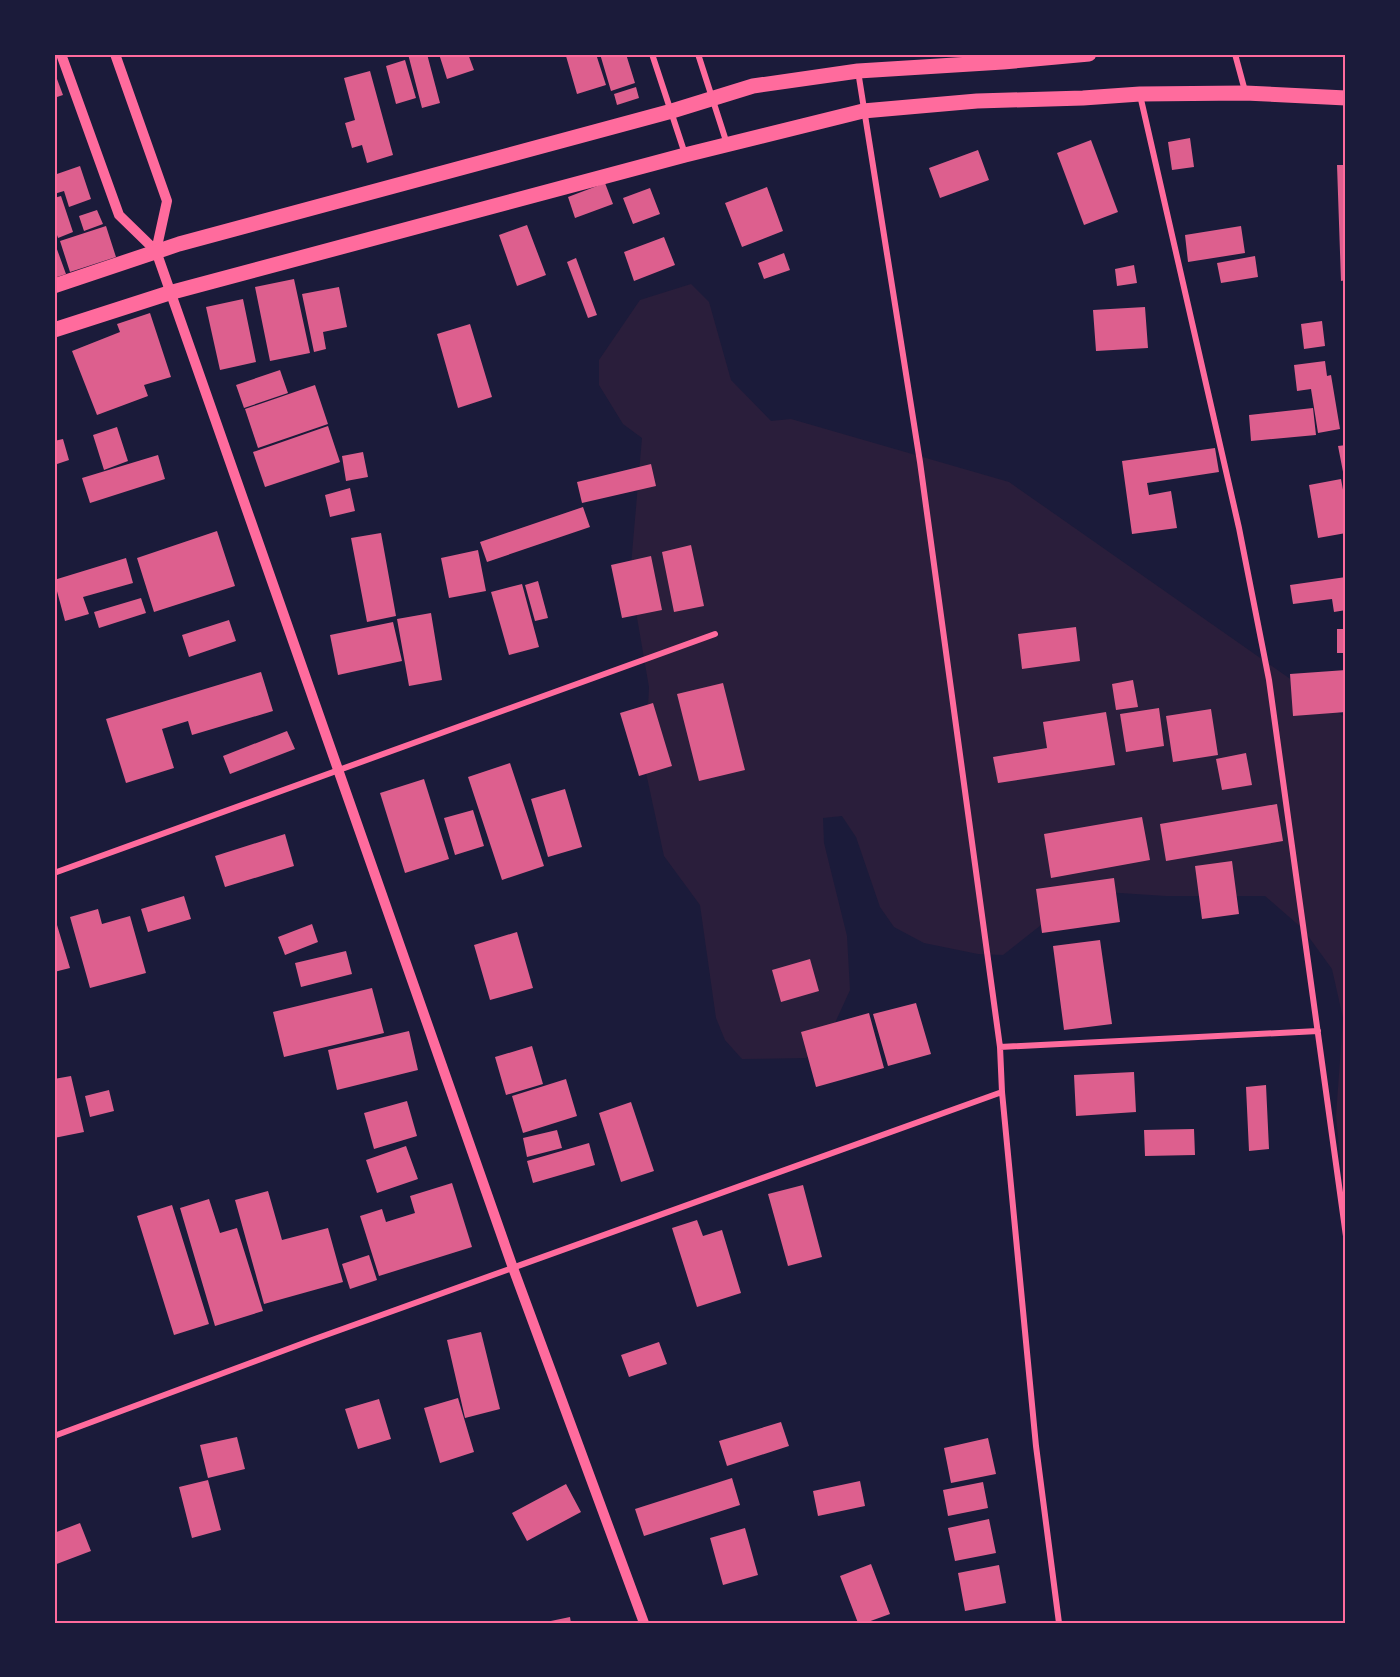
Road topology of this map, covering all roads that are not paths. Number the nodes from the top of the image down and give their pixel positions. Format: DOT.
graph roads {
  1 [pos="61,54"];
  2 [pos="115,54"];
  3 [pos="652,54"];
  4 [pos="698,54"];
  5 [pos="1089,54"];
  6 [pos="1235,54"];
  7 [pos="858,71"];
  8 [pos="1245,93"];
  9 [pos="1140,94"];
  10 [pos="713,98"];
  11 [pos="1346,98"];
  12 [pos="672,111"];
  13 [pos="863,111"];
  14 [pos="727,144"];
  15 [pos="685,155"];
  16 [pos="156,251"];
  17 [pos="54,286"];
  18 [pos="170,293"];
  19 [pos="54,330"];
  20 [pos="715,634"];
  21 [pos="338,770"];
  22 [pos="54,873"];
  23 [pos="1318,1031"];
  24 [pos="1000,1047"];
  25 [pos="1002,1092"];
  26 [pos="1346,1236"];
  27 [pos="513,1268"];
  28 [pos="54,1436"];
  29 [pos="644,1623"];
  30 [pos="1059,1623"];
  1 -- 16 [label="street"];
  2 -- 16 [label="street"];
  3 -- 12 [label="street"];
  4 -- 10 [label="street"];
  5 -- 7 [label="main road"];
  6 -- 8 [label="street"];
  7 -- 10 [label="main road"];
  7 -- 13 [label="street"];
  8 -- 9 [label="main road"];
  8 -- 11 [label="main road"];
  9 -- 13 [label="main road"];
  9 -- 23 [label="street"];
  10 -- 12 [label="main road"];
  10 -- 14 [label="street"];
  12 -- 15 [label="street"];
  12 -- 16 [label="main road"];
  13 -- 14 [label="main road"];
  13 -- 24 [label="street"];
  14 -- 15 [label="main road"];
  15 -- 18 [label="main road"];
  16 -- 17 [label="main road"];
  16 -- 18 [label="street"];
  18 -- 19 [label="main road"];
  18 -- 21 [label="street"];
  20 -- 21 [label="street"];
  21 -- 22 [label="street"];
  21 -- 27 [label="street"];
  23 -- 24 [label="street"];
  23 -- 26 [label="street"];
  24 -- 25 [label="street"];
  25 -- 27 [label="street"];
  25 -- 30 [label="street"];
  27 -- 28 [label="street"];
  27 -- 29 [label="street"];
}
